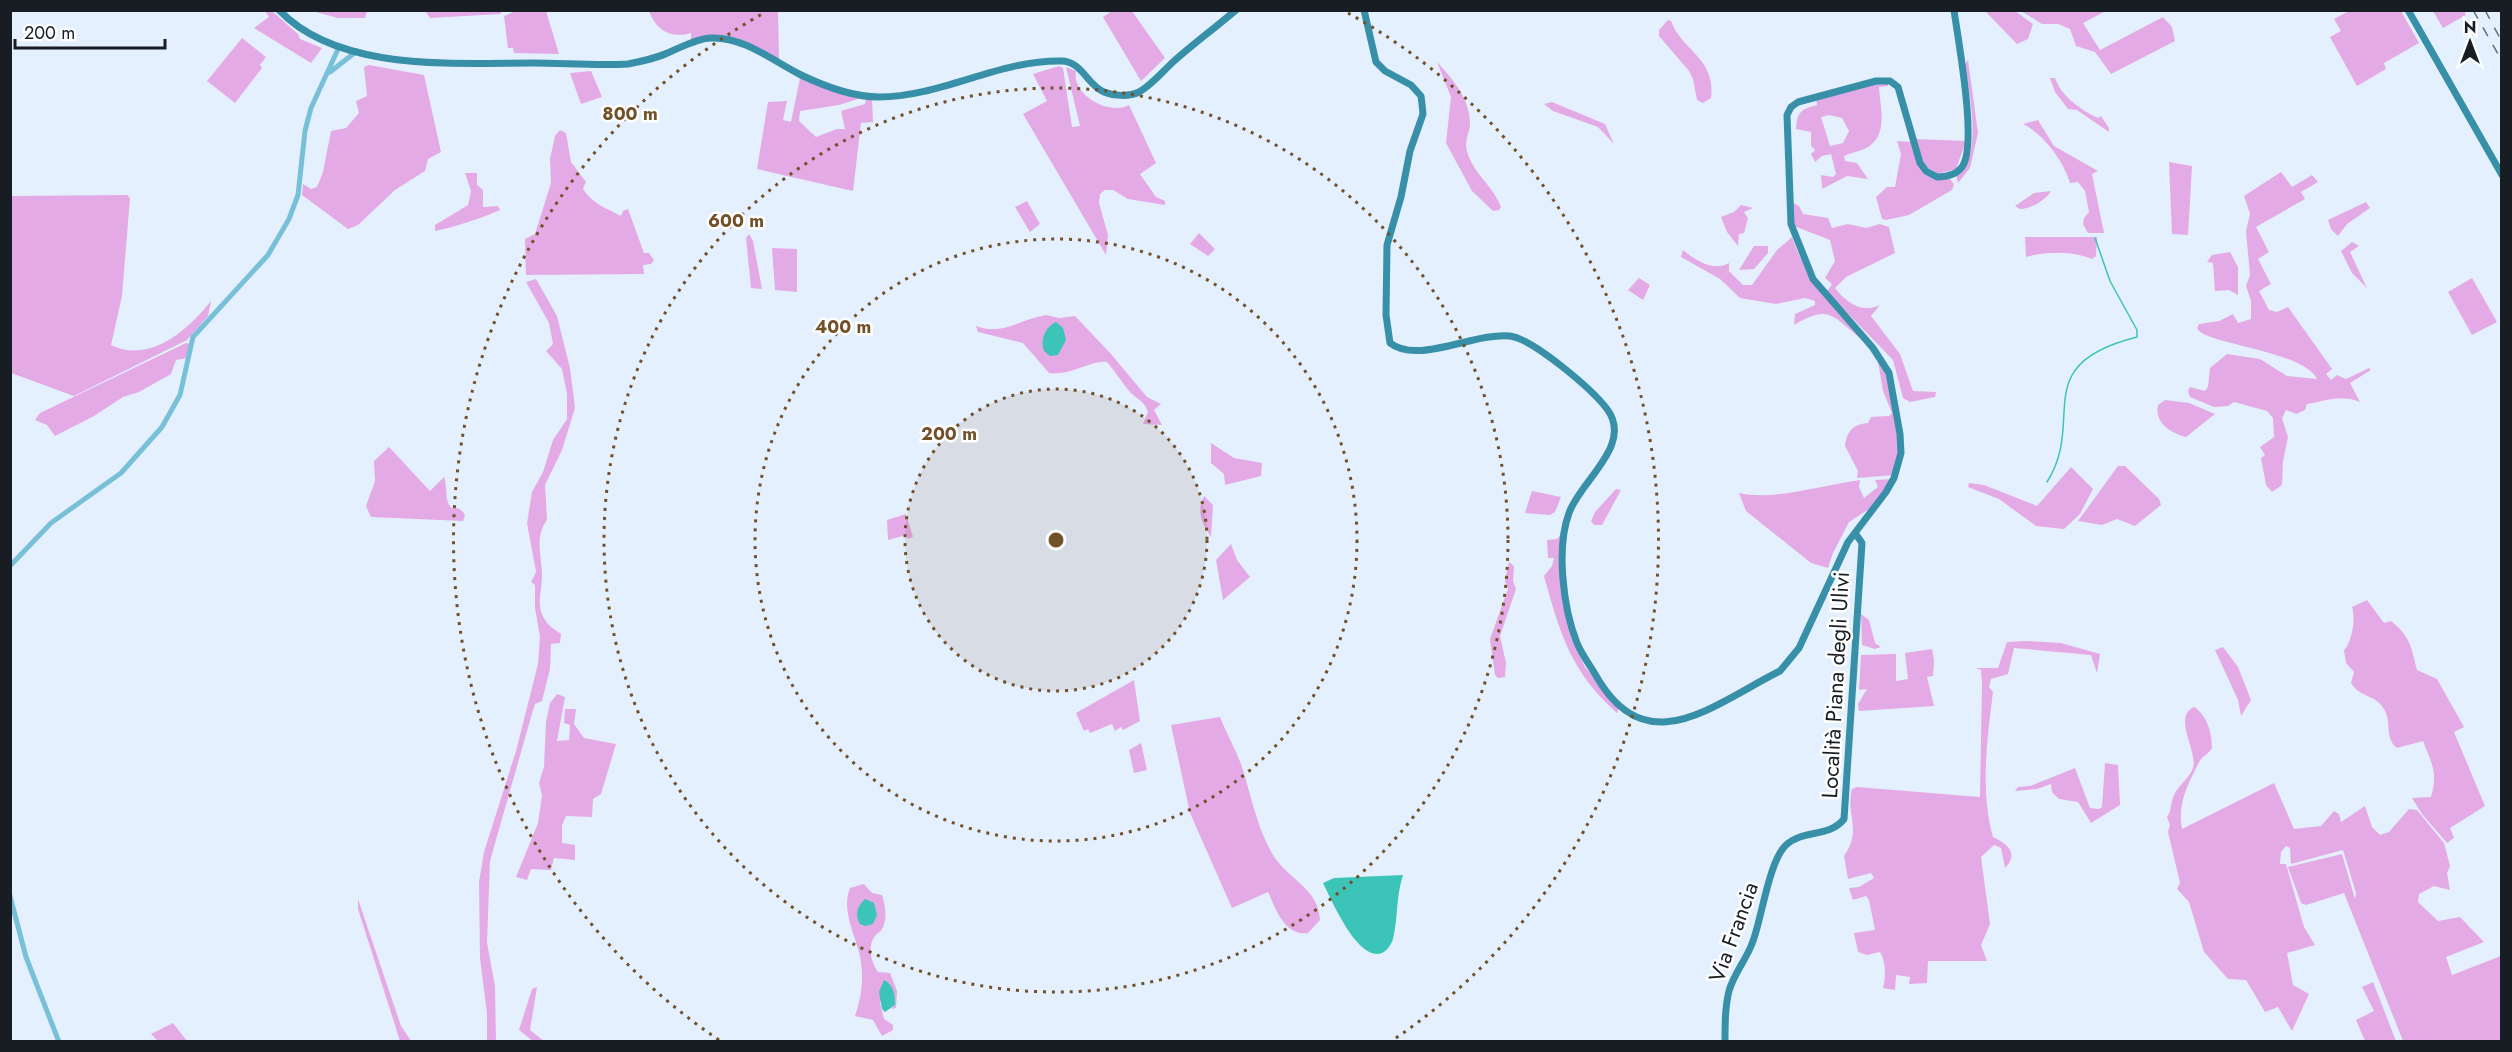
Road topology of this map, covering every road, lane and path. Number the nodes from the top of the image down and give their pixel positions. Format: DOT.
graph roads {
  1 [pos="279,10"];
  2 [pos="1236,10"];
  3 [pos="1364,10"];
  4 [pos="1954,10"];
  5 [pos="2408,10"];
  6 [pos="339,47"];
  7 [pos="357,51"];
  8 [pos="325,78"];
  9 [pos="2502,176"];
  10 [pos="1855,533"];
  11 [pos="10,566"];
  12 [pos="1792,841"];
  13 [pos="10,896"];
  14 [pos="59,1041"];
  15 [pos="1725,1041"];
  1 -- 6 [label="main road"];
  2 -- 7 [label="main road"];
  3 -- 10 [label="main road"];
  4 -- 10 [label="main road"];
  5 -- 9 [label="main road"];
  6 -- 7 [label="main road"];
  6 -- 8 [label="street"];
  7 -- 8 [label="street"];
  8 -- 11 [label="street"];
  10 -- 12 [label="main road, Località Piana degli Ulivi"];
  12 -- 15 [label="main road, Via Francia"];
  13 -- 14 [label="street"];
}
